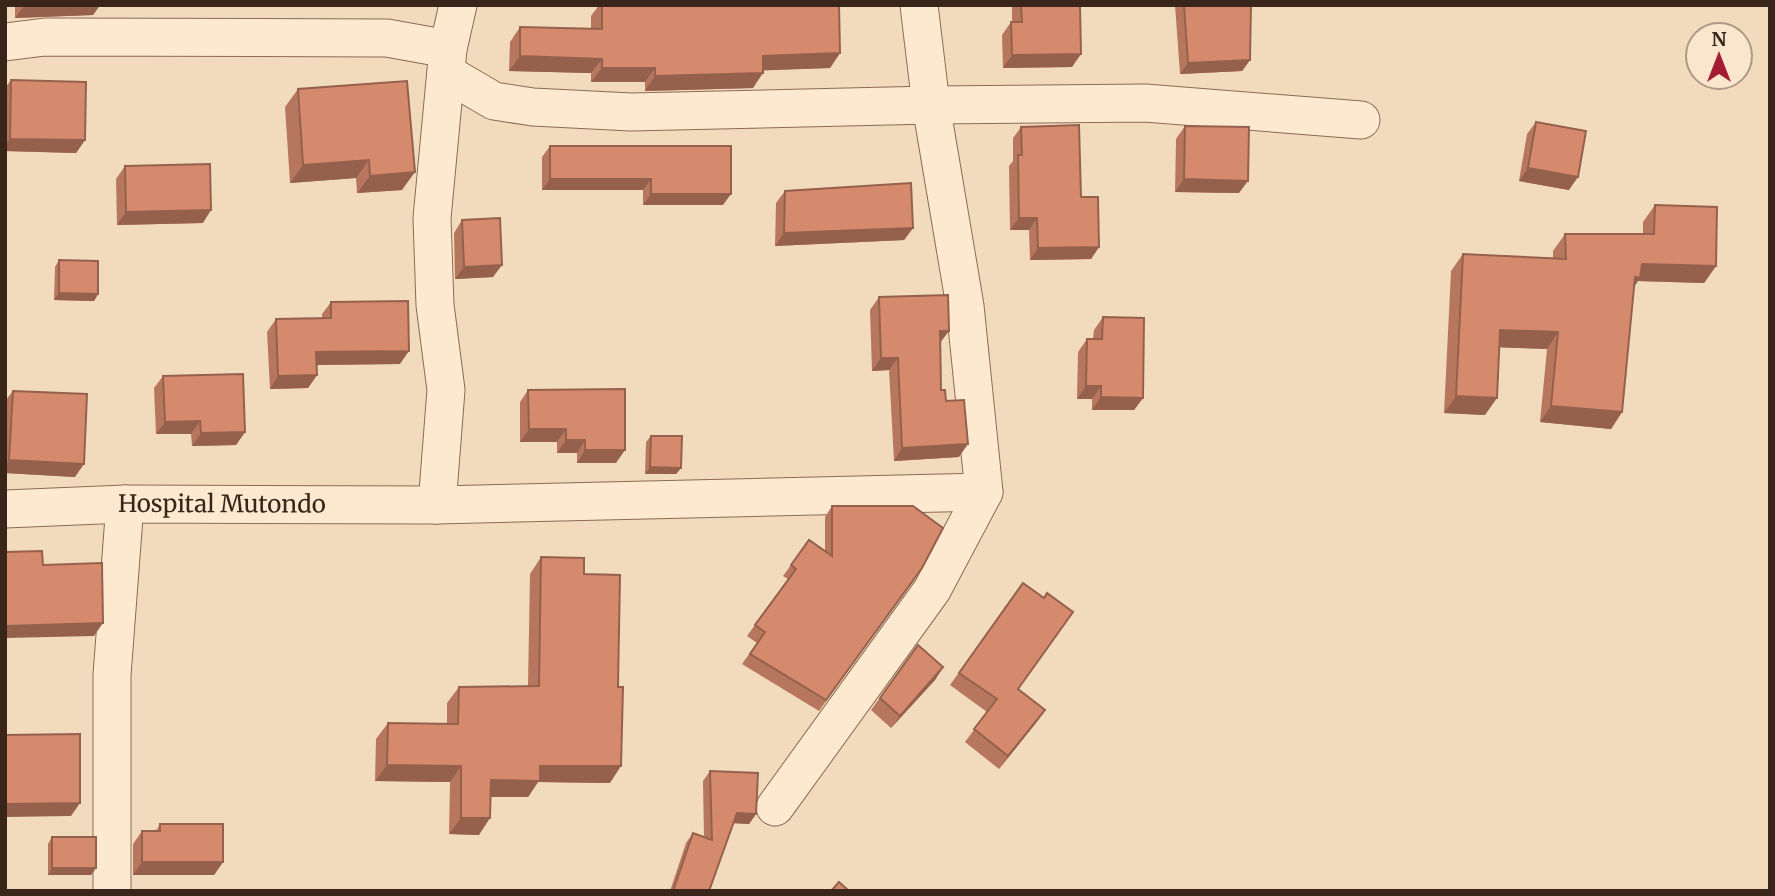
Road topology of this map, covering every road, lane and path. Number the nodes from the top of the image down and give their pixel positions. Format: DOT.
graph roads {
  1 [pos="458,5"];
  2 [pos="919,5"];
  3 [pos="5,42"];
  4 [pos="447,61"];
  5 [pos="931,105"];
  6 [pos="1361,120"];
  7 [pos="984,492"];
  8 [pos="125,504"];
  9 [pos="437,505"];
  10 [pos="5,509"];
  11 [pos="775,807"];
  12 [pos="112,891"];
  1 -- 4 [label="street"];
  2 -- 5 [label="street"];
  3 -- 4 [label="street"];
  4 -- 5 [label="street"];
  4 -- 9 [label="street"];
  5 -- 6 [label="street"];
  5 -- 7 [label="street"];
  7 -- 9 [label="street, Hospital Mutondo"];
  7 -- 11 [label="street"];
  8 -- 9 [label="street, Hospital Mutondo"];
  8 -- 10 [label="street, Hospital Mutondo"];
  8 -- 12 [label="street"];
}
